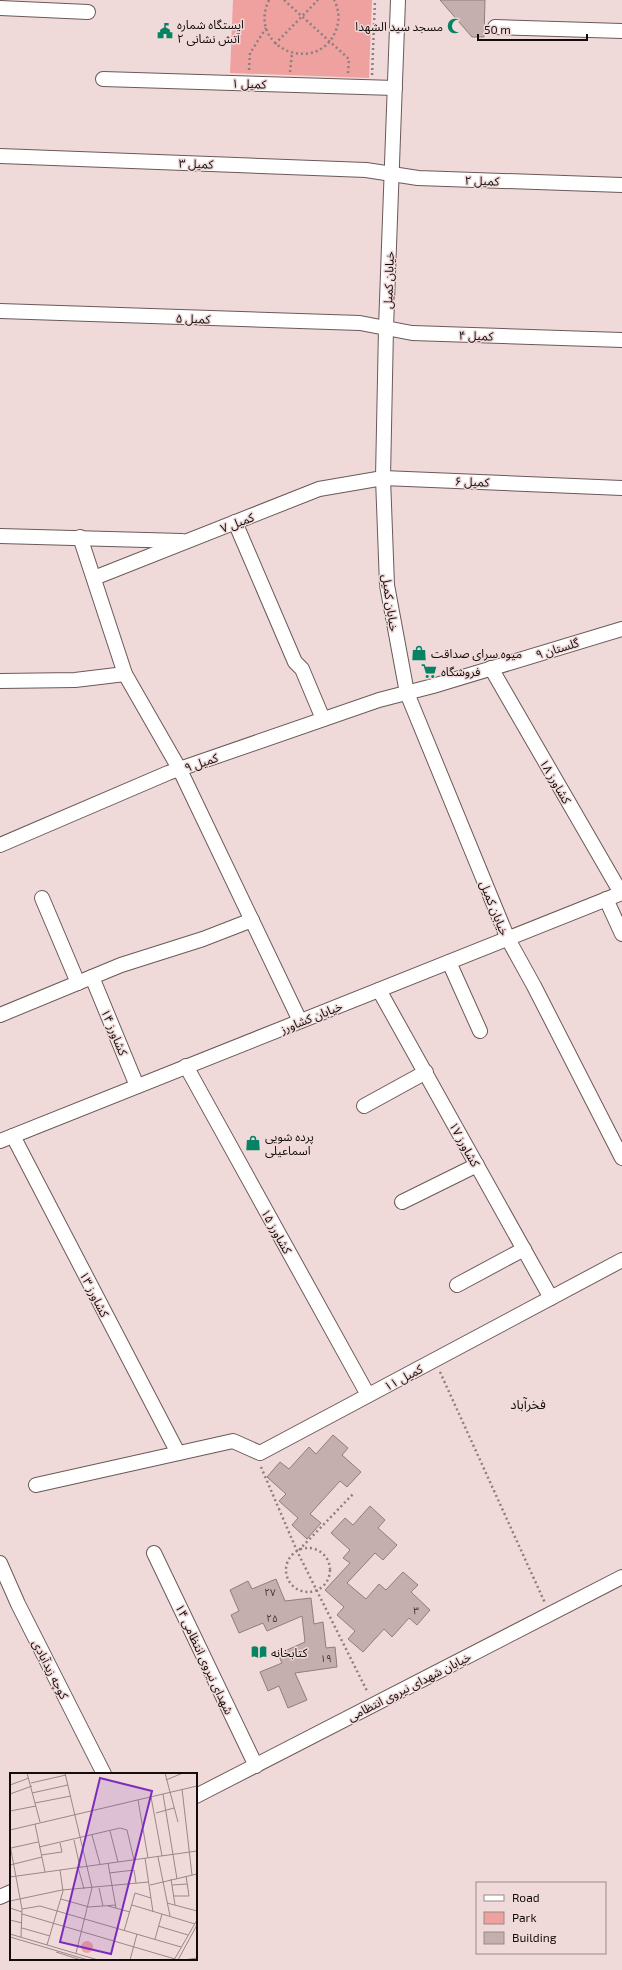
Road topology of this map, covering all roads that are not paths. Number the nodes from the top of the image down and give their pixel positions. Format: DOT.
graph roads {
  1 [pos="398,0"];
  2 [pos="0,8"];
  3 [pos="88,12"];
  4 [pos="495,27"];
  5 [pos="622,31"];
  6 [pos="103,79"];
  7 [pos="395,88"];
  8 [pos="0,156"];
  9 [pos="392,174"];
  10 [pos="622,185"];
  11 [pos="0,311"];
  12 [pos="386,328"];
  13 [pos="622,340"];
  14 [pos="383,478"];
  15 [pos="622,488"];
  16 [pos="235,522"];
  17 [pos="0,536"];
  18 [pos="80,537"];
  19 [pos="186,541"];
  20 [pos="94,578"];
  21 [pos="622,629"];
  22 [pos="491,668"];
  23 [pos="125,674"];
  24 [pos="0,681"];
  25 [pos="407,693"];
  26 [pos="323,720"];
  27 [pos="180,770"];
  28 [pos="0,845"];
  29 [pos="621,893"];
  30 [pos="42,898"];
  31 [pos="606,899"];
  32 [pos="252,920"];
  33 [pos="622,934"];
  34 [pos="508,938"];
  35 [pos="449,962"];
  36 [pos="92,977"];
  37 [pos="78,983"];
  38 [pos="379,990"];
  39 [pos="0,1015"];
  40 [pos="300,1021"];
  41 [pos="480,1032"];
  42 [pos="186,1066"];
  43 [pos="426,1072"];
  44 [pos="137,1086"];
  45 [pos="364,1106"];
  46 [pos="6,1138"];
  47 [pos="622,1158"];
  48 [pos="477,1165"];
  49 [pos="402,1202"];
  50 [pos="524,1249"];
  51 [pos="622,1260"];
  52 [pos="457,1285"];
  53 [pos="551,1298"];
  54 [pos="368,1395"];
  55 [pos="178,1453"];
  56 [pos="36,1485"];
  57 [pos="154,1552"];
  58 [pos="0,1563"];
  59 [pos="622,1577"];
  60 [pos="256,1766"];
  61 [pos="103,1773"];
  62 [pos="197,1796"];
  1 -- 7 [label="street, خیابان کمیل"];
  2 -- 3 [label="street"];
  4 -- 5 [label="street"];
  6 -- 7 [label="street, کمیل ۱"];
  7 -- 9 [label="street, خیابان کمیل"];
  8 -- 9 [label="street, کمیل ۳"];
  9 -- 10 [label="street, کمیل ۲"];
  9 -- 12 [label="street, خیابان کمیل"];
  11 -- 12 [label="street, کمیل ۵"];
  12 -- 13 [label="street, کمیل ۴"];
  12 -- 14 [label="street, خیابان کمیل"];
  14 -- 15 [label="street, کمیل ۶"];
  14 -- 16 [label="street, کمیل ۷"];
  14 -- 25 [label="street, خیابان کمیل"];
  16 -- 19 [label="street, کمیل ۷"];
  16 -- 26 [label="street"];
  17 -- 18 [label="street"];
  18 -- 19 [label="street"];
  18 -- 20 [label="street"];
  19 -- 20 [label="street, کمیل ۷"];
  20 -- 23 [label="street"];
  21 -- 22 [label="street, گلستان ۹"];
  22 -- 25 [label="street, گلستان ۹"];
  22 -- 29 [label="street, کشاورز ۱۸"];
  23 -- 24 [label="street"];
  23 -- 27 [label="street"];
  25 -- 26 [label="street, کمیل ۹"];
  25 -- 34 [label="street, خیابان کمیل"];
  26 -- 27 [label="street, کمیل ۹"];
  27 -- 28 [label="street, کمیل ۹"];
  27 -- 32 [label="street"];
  29 -- 31 [label="street, خیابان کشاورز"];
  30 -- 37 [label="street"];
  31 -- 33 [label="street"];
  31 -- 34 [label="street, خیابان کشاورز"];
  32 -- 36 [label="street"];
  32 -- 40 [label="street"];
  34 -- 35 [label="street, خیابان کشاورز"];
  34 -- 47 [label="street, خیابان کمیل"];
  35 -- 38 [label="street, خیابان کشاورز"];
  35 -- 41 [label="street"];
  36 -- 37 [label="street"];
  36 -- 44 [label="street, کشاورز ۱۴"];
  37 -- 39 [label="street"];
  38 -- 40 [label="street, خیابان کشاورز"];
  38 -- 43 [label="street, کشاورز ۱۷"];
  40 -- 42 [label="street, خیابان کشاورز"];
  42 -- 44 [label="street, خیابان کشاورز"];
  42 -- 54 [label="street, کشاورز ۱۵"];
  43 -- 45 [label="street"];
  43 -- 48 [label="street, کشاورز ۱۷"];
  44 -- 46 [label="street, خیابان کشاورز"];
  46 -- 55 [label="street, کشاورز ۱۳"];
  48 -- 49 [label="street"];
  48 -- 50 [label="street, کشاورز ۱۷"];
  50 -- 52 [label="street"];
  50 -- 53 [label="street, کشاورز ۱۷"];
  51 -- 53 [label="street, کمیل ۱۱"];
  53 -- 54 [label="street, کمیل ۱۱"];
  54 -- 55 [label="street, کمیل ۱۱"];
  55 -- 56 [label="street"];
  57 -- 60 [label="street, شهدای نیروی انتظامی ۱۴"];
  58 -- 61 [label="street, کوچه زیدآبادی"];
  59 -- 60 [label="street, خیابان شهدای نیروی انتظامی"];
  60 -- 62 [label="street, خیابان شهدای نیروی انتظامی"];
}
